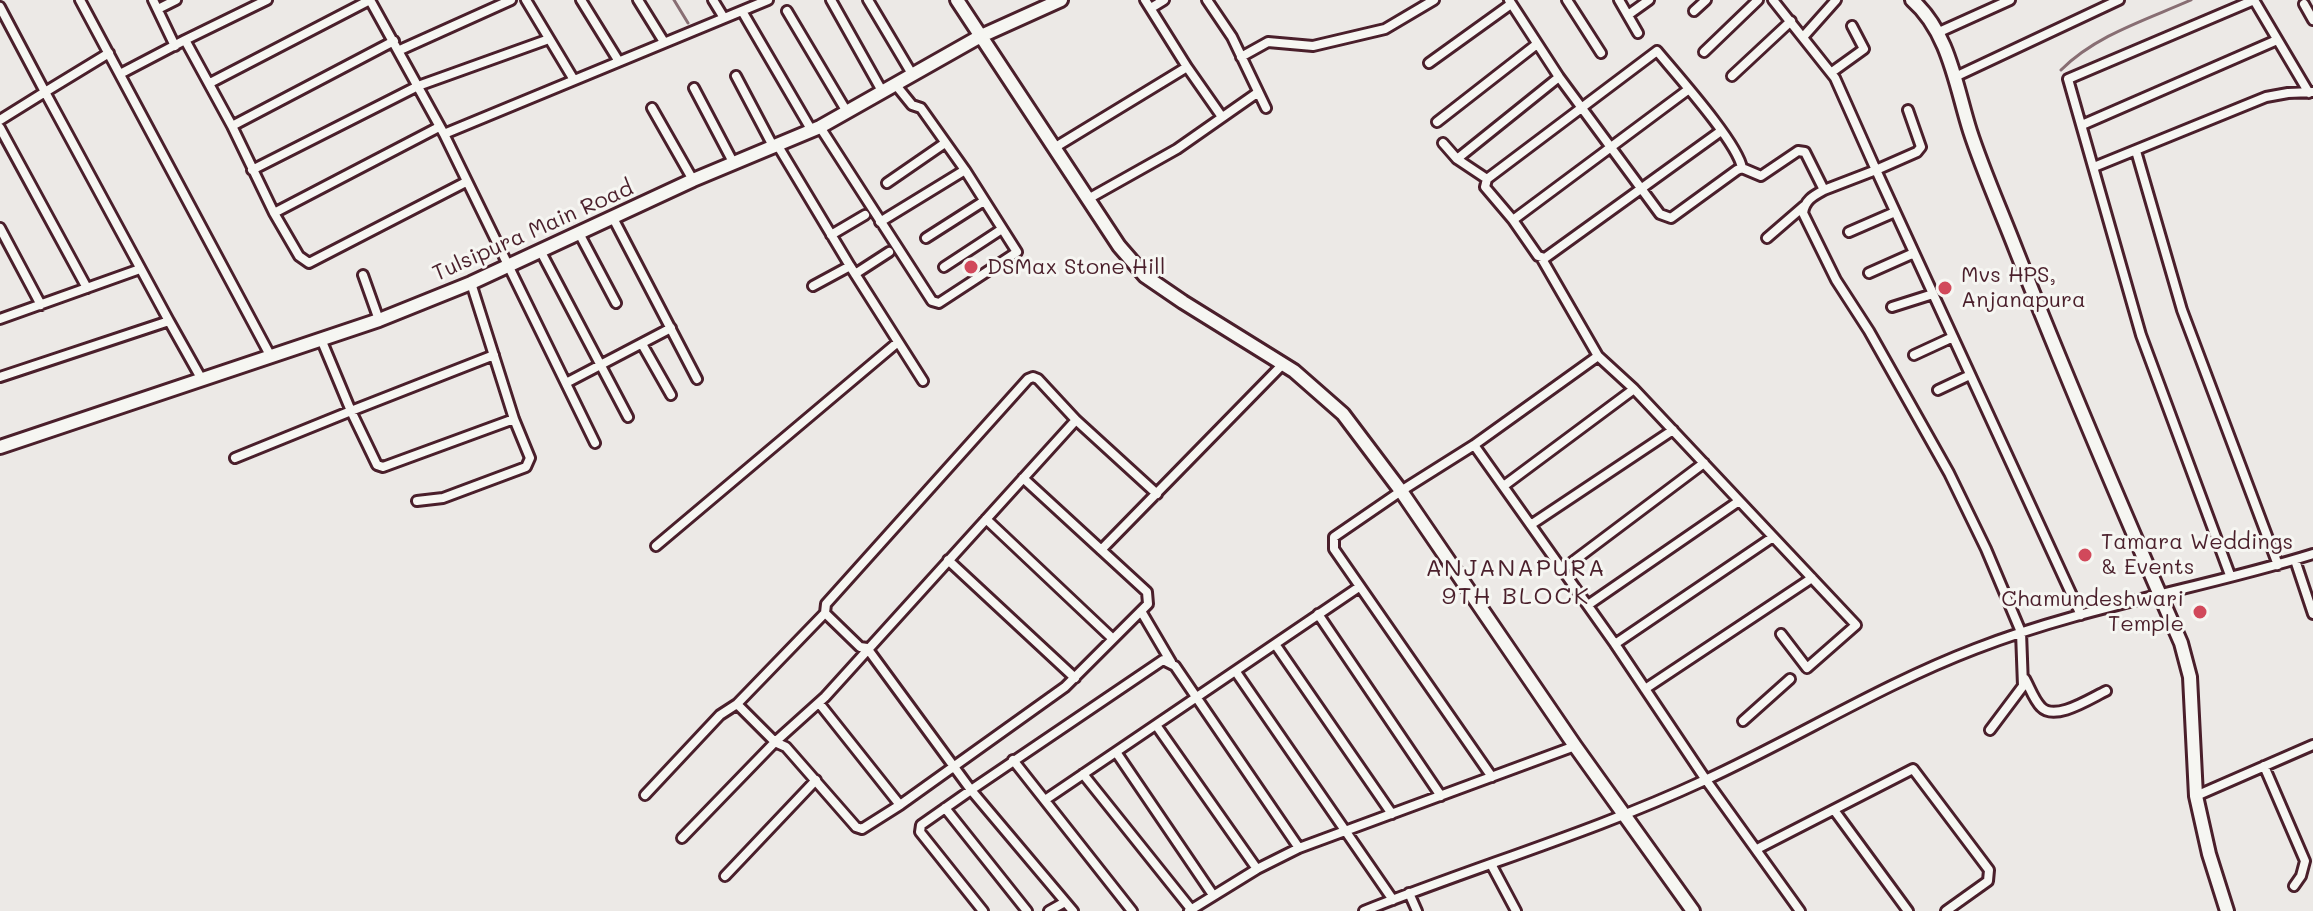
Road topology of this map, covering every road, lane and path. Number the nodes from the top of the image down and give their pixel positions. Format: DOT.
graph roads {
  1 [pos="80,0"];
  2 [pos="153,0"];
  3 [pos="176,0"];
  4 [pos="267,0"];
  5 [pos="511,0"];
  6 [pos="526,0"];
  7 [pos="581,0"];
  8 [pos="638,0"];
  9 [pos="713,0"];
  10 [pos="768,0"];
  11 [pos="831,0"];
  12 [pos="868,0"];
  13 [pos="957,0"];
  14 [pos="1061,0"];
  15 [pos="1164,0"];
  16 [pos="1207,0"];
  17 [pos="1434,0"];
  18 [pos="1567,0"];
  19 [pos="1619,0"];
  20 [pos="1649,0"];
  21 [pos="1706,0"];
  22 [pos="1758,0"];
  23 [pos="1836,0"];
  24 [pos="1912,0"];
  25 [pos="2010,0"];
  26 [pos="2119,0"];
  27 [pos="2254,0"];
  28 [pos="1510,2"];
  29 [pos="1779,2"];
  30 [pos="1148,4"];
  31 [pos="2304,4"];
  32 [pos="0,7"];
  33 [pos="158,9"];
  34 [pos="742,11"];
  35 [pos="787,11"];
  36 [pos="1694,11"];
  37 [pos="1628,15"];
  38 [pos="724,18"];
  39 [pos="2313,20"];
  40 [pos="1791,21"];
  41 [pos="1852,26"];
  42 [pos="1638,33"];
  43 [pos="1937,33"];
  44 [pos="1804,36"];
  45 [pos="979,37"];
  46 [pos="549,39"];
  47 [pos="185,40"];
  48 [pos="2277,40"];
  49 [pos="394,41"];
  50 [pos="664,42"];
  51 [pos="1537,44"];
  52 [pos="175,46"];
  53 [pos="400,50"];
  54 [pos="1704,52"];
  55 [pos="109,53"];
  56 [pos="1601,53"];
  57 [pos="1241,57"];
  58 [pos="618,60"];
  59 [pos="1429,63"];
  60 [pos="1187,67"];
  61 [pos="1832,72"];
  62 [pos="120,74"];
  63 [pos="912,74"];
  64 [pos="736,76"];
  65 [pos="1732,76"];
  66 [pos="1559,77"];
  67 [pos="1955,77"];
  68 [pos="574,80"];
  69 [pos="210,83"];
  70 [pos="895,84"];
  71 [pos="418,86"];
  72 [pos="694,88"];
  73 [pos="1689,89"];
  74 [pos="882,91"];
  75 [pos="45,92"];
  76 [pos="1257,93"];
  77 [pos="2311,93"];
  78 [pos="652,108"];
  79 [pos="1266,108"];
  80 [pos="1581,108"];
  81 [pos="1908,110"];
  82 [pos="847,112"];
  83 [pos="1222,117"];
  84 [pos="0,120"];
  85 [pos="1437,122"];
  86 [pos="2082,125"];
  87 [pos="232,126"];
  88 [pos="0,128"];
  89 [pos="816,129"];
  90 [pos="441,131"];
  91 [pos="1721,131"];
  92 [pos="945,143"];
  93 [pos="1443,143"];
  94 [pos="776,147"];
  95 [pos="1054,148"];
  96 [pos="1610,148"];
  97 [pos="2136,151"];
  98 [pos="1457,159"];
  99 [pos="734,164"];
  100 [pos="2094,167"];
  101 [pos="1742,168"];
  102 [pos="252,170"];
  103 [pos="965,170"];
  104 [pos="1876,170"];
  105 [pos="1487,179"];
  106 [pos="693,180"];
  107 [pos="466,182"];
  108 [pos="887,183"];
  109 [pos="1641,189"];
  110 [pos="1824,190"];
  111 [pos="1088,199"];
  112 [pos="984,201"];
  113 [pos="1804,205"];
  114 [pos="1895,212"];
  115 [pos="274,213"];
  116 [pos="865,215"];
  117 [pos="613,218"];
  118 [pos="1513,220"];
  119 [pos="880,222"];
  120 [pos="0,228"];
  121 [pos="1002,229"];
  122 [pos="1849,232"];
  123 [pos="580,235"];
  124 [pos="831,235"];
  125 [pos="926,238"];
  126 [pos="1767,238"];
  127 [pos="541,252"];
  128 [pos="889,252"];
  129 [pos="1914,253"];
  130 [pos="1542,259"];
  131 [pos="510,265"];
  132 [pos="944,267"];
  133 [pos="140,269"];
  134 [pos="852,270"];
  135 [pos="1869,273"];
  136 [pos="363,275"];
  137 [pos="471,283"];
  138 [pos="813,286"];
  139 [pos="87,288"];
  140 [pos="1933,294"];
  141 [pos="616,303"];
  142 [pos="41,305"];
  143 [pos="1892,307"];
  144 [pos="0,318"];
  145 [pos="379,320"];
  146 [pos="169,321"];
  147 [pos="671,328"];
  148 [pos="1953,337"];
  149 [pos="321,339"];
  150 [pos="898,342"];
  151 [pos="642,344"];
  152 [pos="270,355"];
  153 [pos="494,355"];
  154 [pos="1914,355"];
  155 [pos="1598,356"];
  156 [pos="1283,364"];
  157 [pos="602,366"];
  158 [pos="1970,375"];
  159 [pos="0,377"];
  160 [pos="201,378"];
  161 [pos="697,379"];
  162 [pos="923,381"];
  163 [pos="566,383"];
  164 [pos="1634,389"];
  165 [pos="1938,390"];
  166 [pos="671,395"];
  167 [pos="351,411"];
  168 [pos="628,417"];
  169 [pos="514,419"];
  170 [pos="1076,420"];
  171 [pos="1673,430"];
  172 [pos="595,443"];
  173 [pos="1474,445"];
  174 [pos="0,447"];
  175 [pos="235,458"];
  176 [pos="1704,463"];
  177 [pos="1023,478"];
  178 [pos="1505,485"];
  179 [pos="1401,491"];
  180 [pos="1157,494"];
  181 [pos="417,501"];
  182 [pos="1739,501"];
  183 [pos="986,519"];
  184 [pos="1532,524"];
  185 [pos="1773,537"];
  186 [pos="656,546"];
  187 [pos="1101,550"];
  188 [pos="2313,554"];
  189 [pos="948,560"];
  190 [pos="2295,560"];
  191 [pos="2278,565"];
  192 [pos="1563,569"];
  193 [pos="2230,575"];
  194 [pos="1812,578"];
  195 [pos="1359,587"];
  196 [pos="2160,593"];
  197 [pos="1588,605"];
  198 [pos="1141,611"];
  199 [pos="825,613"];
  200 [pos="1318,614"];
  201 [pos="2313,614"];
  202 [pos="2081,615"];
  203 [pos="2021,632"];
  204 [pos="1781,634"];
  205 [pos="1113,639"];
  206 [pos="1275,644"];
  207 [pos="1615,644"];
  208 [pos="867,648"];
  209 [pos="1172,663"];
  210 [pos="1236,672"];
  211 [pos="1075,678"];
  212 [pos="1790,679"];
  213 [pos="2025,679"];
  214 [pos="1645,689"];
  215 [pos="2106,691"];
  216 [pos="1197,698"];
  217 [pos="819,703"];
  218 [pos="737,704"];
  219 [pos="1743,721"];
  220 [pos="1156,725"];
  221 [pos="1990,730"];
  222 [pos="775,742"];
  223 [pos="2313,745"];
  224 [pos="1575,746"];
  225 [pos="1116,752"];
  226 [pos="1013,760"];
  227 [pos="2264,766"];
  228 [pos="955,767"];
  229 [pos="1083,774"];
  230 [pos="1492,777"];
  231 [pos="816,780"];
  232 [pos="1706,780"];
  233 [pos="971,790"];
  234 [pos="645,795"];
  235 [pos="1441,796"];
  236 [pos="2196,796"];
  237 [pos="1045,800"];
  238 [pos="900,805"];
  239 [pos="945,808"];
  240 [pos="1834,810"];
  241 [pos="1392,814"];
  242 [pos="1624,816"];
  243 [pos="1347,829"];
  244 [pos="682,838"];
  245 [pos="1299,848"];
  246 [pos="1757,849"];
  247 [pos="1491,864"];
  248 [pos="1257,869"];
  249 [pos="725,876"];
  250 [pos="2294,886"];
  251 [pos="1409,893"];
  252 [pos="1213,895"];
  253 [pos="1393,900"];
  254 [pos="1065,902"];
  255 [pos="1190,910"];
  256 [pos="983,911"];
  257 [pos="1027,911"];
  258 [pos="1049,911"];
  259 [pos="1073,911"];
  260 [pos="1132,911"];
  261 [pos="1364,911"];
  262 [pos="1417,911"];
  263 [pos="1516,911"];
  264 [pos="1693,911"];
  265 [pos="1800,911"];
  266 [pos="1908,911"];
  267 [pos="1946,911"];
  268 [pos="2227,911"];
  1 -- 55 [label="street"];
  2 -- 33 [label="street"];
  3 -- 33 [label="street"];
  4 -- 47 [label="street"];
  5 -- 53 [label="street"];
  6 -- 46 [label="street"];
  7 -- 58 [label="street"];
  8 -- 50 [label="street"];
  9 -- 38 [label="street"];
  10 -- 34 [label="street"];
  11 -- 74 [label="street"];
  12 -- 63 [label="street"];
  13 -- 45 [label="street"];
  14 -- 45 [label="street, Tulsipura Main Road"];
  15 -- 30 [label="street"];
  16 -- 57 [label="street"];
  17 -- 57 [label="street"];
  18 -- 56 [label="street"];
  19 -- 37 [label="street"];
  20 -- 37 [label="street"];
  21 -- 36 [label="street"];
  22 -- 54 [label="street"];
  23 -- 44 [label="street"];
  24 -- 43 [label="street"];
  25 -- 43 [label="street"];
  26 -- 67 [label="street"];
  27 -- 48 [label="street"];
  27 -- 86 [label="street"];
  28 -- 51 [label="street"];
  28 -- 59 [label="street"];
  29 -- 40 [label="street"];
  30 -- 60 [label="street"];
  31 -- 39 [label="street"];
  32 -- 75 [label="street"];
  33 -- 52 [label="street"];
  34 -- 38 [label="street"];
  34 -- 89 [label="street"];
  35 -- 82 [label="street"];
  37 -- 42 [label="street"];
  38 -- 50 [label="street"];
  40 -- 44 [label="street"];
  40 -- 65 [label="street"];
  41 -- 61 [label="street"];
  43 -- 67 [label="street"];
  44 -- 61 [label="street"];
  45 -- 63 [label="street, Tulsipura Main Road"];
  45 -- 95 [label="street"];
  46 -- 68 [label="street"];
  46 -- 71 [label="street"];
  47 -- 52 [label="street"];
  47 -- 69 [label="street"];
  48 -- 77 [label="street"];
  48 -- 86 [label="street"];
  49 -- 53 [label="street"];
  49 -- 69 [label="street"];
  49 -- 87 [label="street"];
  50 -- 58 [label="street"];
  51 -- 66 [label="street"];
  51 -- 85 [label="street"];
  52 -- 62 [label="street"];
  53 -- 71 [label="street"];
  55 -- 62 [label="street"];
  55 -- 75 [label="street"];
  57 -- 76 [label="street"];
  58 -- 68 [label="street"];
  60 -- 83 [label="street"];
  60 -- 95 [label="street"];
  61 -- 104 [label="street"];
  62 -- 152 [label="street"];
  63 -- 70 [label="street, Tulsipura Main Road"];
  64 -- 94 [label="street"];
  66 -- 80 [label="street"];
  66 -- 98 [label="street"];
  67 -- 196 [label="street"];
  68 -- 90 [label="street"];
  69 -- 87 [label="street"];
  70 -- 74 [label="street, Tulsipura Main Road"];
  70 -- 92 [label="street"];
  71 -- 90 [label="street"];
  71 -- 102 [label="street"];
  72 -- 99 [label="street"];
  73 -- 80 [label="street"];
  73 -- 91 [label="street"];
  73 -- 96 [label="street"];
  74 -- 82 [label="street, Tulsipura Main Road"];
  75 -- 84 [label="street"];
  75 -- 133 [label="street"];
  76 -- 79 [label="street"];
  76 -- 83 [label="street"];
  77 -- 97 [label="street"];
  78 -- 106 [label="street"];
  80 -- 96 [label="street"];
  80 -- 105 [label="street"];
  81 -- 104 [label="street"];
  82 -- 89 [label="street, Tulsipura Main Road"];
  83 -- 111 [label="street"];
  86 -- 100 [label="street"];
  87 -- 102 [label="street"];
  88 -- 139 [label="street"];
  89 -- 94 [label="street, Tulsipura Main Road"];
  89 -- 119 [label="street"];
  90 -- 107 [label="street"];
  90 -- 115 [label="street"];
  91 -- 101 [label="street"];
  91 -- 109 [label="street"];
  92 -- 103 [label="street"];
  92 -- 108 [label="street"];
  93 -- 98 [label="street"];
  94 -- 99 [label="street, Tulsipura Main Road"];
  94 -- 124 [label="street"];
  95 -- 111 [label="street"];
  96 -- 109 [label="street"];
  96 -- 118 [label="street"];
  97 -- 100 [label="street"];
  97 -- 191 [label="street"];
  98 -- 105 [label="street"];
  99 -- 106 [label="street, Tulsipura Main Road"];
  100 -- 193 [label="street"];
  101 -- 109 [label="street"];
  101 -- 110 [label="street"];
  102 -- 115 [label="street"];
  103 -- 112 [label="street"];
  103 -- 119 [label="street"];
  104 -- 110 [label="street"];
  104 -- 114 [label="street"];
  105 -- 118 [label="street"];
  106 -- 117 [label="street, Tulsipura Main Road"];
  107 -- 115 [label="street"];
  107 -- 131 [label="street"];
  109 -- 130 [label="street"];
  110 -- 113 [label="street"];
  111 -- 156 [label="street"];
  112 -- 121 [label="street"];
  112 -- 125 [label="street"];
  113 -- 126 [label="street"];
  113 -- 203 [label="street"];
  114 -- 122 [label="street"];
  114 -- 129 [label="street"];
  116 -- 124 [label="street"];
  117 -- 123 [label="street, Tulsipura Main Road"];
  117 -- 147 [label="street"];
  118 -- 130 [label="street"];
  119 -- 121 [label="street"];
  120 -- 142 [label="street"];
  121 -- 132 [label="street"];
  123 -- 127 [label="street, Tulsipura Main Road"];
  123 -- 141 [label="street"];
  124 -- 134 [label="street"];
  127 -- 131 [label="street, Tulsipura Main Road"];
  127 -- 157 [label="street"];
  128 -- 134 [label="street"];
  129 -- 135 [label="street"];
  129 -- 140 [label="street"];
  130 -- 155 [label="street"];
  131 -- 137 [label="street, Tulsipura Main Road"];
  131 -- 163 [label="street"];
  133 -- 139 [label="street"];
  133 -- 146 [label="street"];
  134 -- 138 [label="street"];
  134 -- 150 [label="street"];
  136 -- 145 [label="street"];
  137 -- 145 [label="street, Tulsipura Main Road"];
  137 -- 153 [label="street"];
  139 -- 142 [label="street"];
  140 -- 143 [label="street"];
  140 -- 148 [label="street"];
  142 -- 144 [label="street"];
  145 -- 149 [label="street, Tulsipura Main Road"];
  146 -- 159 [label="street"];
  146 -- 160 [label="street"];
  147 -- 151 [label="street"];
  147 -- 161 [label="street"];
  148 -- 154 [label="street"];
  148 -- 158 [label="street"];
  149 -- 152 [label="street, Tulsipura Main Road"];
  149 -- 167 [label="street"];
  150 -- 162 [label="street"];
  150 -- 186 [label="street"];
  151 -- 157 [label="street"];
  151 -- 166 [label="street"];
  152 -- 160 [label="street, Tulsipura Main Road"];
  153 -- 167 [label="street"];
  153 -- 169 [label="street"];
  155 -- 164 [label="street"];
  155 -- 173 [label="street"];
  156 -- 179 [label="street"];
  156 -- 180 [label="street"];
  157 -- 163 [label="street"];
  157 -- 168 [label="street"];
  158 -- 165 [label="street"];
  158 -- 202 [label="street"];
  160 -- 174 [label="street, Tulsipura Main Road"];
  163 -- 172 [label="street"];
  164 -- 171 [label="street"];
  164 -- 178 [label="street"];
  167 -- 169 [label="street"];
  167 -- 175 [label="street"];
  169 -- 181 [label="street"];
  170 -- 177 [label="street"];
  170 -- 180 [label="street"];
  170 -- 199 [label="street"];
  171 -- 176 [label="street"];
  171 -- 184 [label="street"];
  173 -- 178 [label="street"];
  173 -- 179 [label="street"];
  176 -- 182 [label="street"];
  176 -- 192 [label="street"];
  177 -- 183 [label="street"];
  177 -- 187 [label="street"];
  178 -- 184 [label="street"];
  179 -- 195 [label="street"];
  179 -- 224 [label="street"];
  180 -- 187 [label="street"];
  182 -- 185 [label="street"];
  182 -- 197 [label="street"];
  183 -- 189 [label="street"];
  183 -- 205 [label="street"];
  184 -- 192 [label="street"];
  185 -- 194 [label="street"];
  185 -- 207 [label="street"];
  187 -- 198 [label="street"];
  188 -- 190 [label="street"];
  189 -- 208 [label="street"];
  189 -- 211 [label="street"];
  190 -- 191 [label="street"];
  190 -- 201 [label="street"];
  191 -- 193 [label="street"];
  192 -- 197 [label="street"];
  193 -- 196 [label="street"];
  194 -- 204 [label="street"];
  194 -- 214 [label="street"];
  195 -- 200 [label="street"];
  195 -- 230 [label="street"];
  196 -- 202 [label="street"];
  196 -- 236 [label="street"];
  197 -- 207 [label="street"];
  198 -- 205 [label="street"];
  198 -- 209 [label="street"];
  199 -- 208 [label="street"];
  199 -- 218 [label="street"];
  200 -- 206 [label="street"];
  200 -- 235 [label="street"];
  202 -- 203 [label="street"];
  203 -- 213 [label="street"];
  203 -- 232 [label="street"];
  205 -- 211 [label="street"];
  206 -- 210 [label="street"];
  206 -- 241 [label="street"];
  207 -- 214 [label="street"];
  208 -- 217 [label="street"];
  208 -- 228 [label="street"];
  209 -- 216 [label="street"];
  209 -- 226 [label="street"];
  210 -- 216 [label="street"];
  210 -- 243 [label="street"];
  211 -- 228 [label="street"];
  212 -- 219 [label="street"];
  213 -- 215 [label="street"];
  213 -- 221 [label="street"];
  214 -- 232 [label="street"];
  216 -- 220 [label="street"];
  216 -- 245 [label="street"];
  217 -- 222 [label="street"];
  217 -- 238 [label="street"];
  218 -- 222 [label="street"];
  218 -- 234 [label="street"];
  220 -- 225 [label="street"];
  220 -- 248 [label="street"];
  222 -- 231 [label="street"];
  222 -- 244 [label="street"];
  223 -- 227 [label="street"];
  224 -- 230 [label="street"];
  224 -- 242 [label="street"];
  225 -- 229 [label="street"];
  225 -- 252 [label="street"];
  226 -- 233 [label="street"];
  226 -- 237 [label="street"];
  227 -- 236 [label="street"];
  227 -- 250 [label="street"];
  228 -- 233 [label="street"];
  228 -- 238 [label="street"];
  229 -- 237 [label="street"];
  229 -- 255 [label="street"];
  230 -- 235 [label="street"];
  231 -- 238 [label="street"];
  231 -- 249 [label="street"];
  232 -- 242 [label="street"];
  232 -- 246 [label="street"];
  233 -- 239 [label="street"];
  233 -- 254 [label="street"];
  235 -- 241 [label="street"];
  236 -- 268 [label="street"];
  237 -- 260 [label="street"];
  239 -- 256 [label="street"];
  239 -- 257 [label="street"];
  240 -- 246 [label="street"];
  240 -- 266 [label="street"];
  240 -- 267 [label="street"];
  241 -- 243 [label="street"];
  242 -- 247 [label="street"];
  242 -- 264 [label="street"];
  243 -- 245 [label="street"];
  243 -- 253 [label="street"];
  245 -- 248 [label="street"];
  246 -- 265 [label="street"];
  247 -- 251 [label="street"];
  247 -- 263 [label="street"];
  248 -- 252 [label="street"];
  251 -- 253 [label="street"];
  251 -- 262 [label="street"];
  252 -- 255 [label="street"];
  253 -- 261 [label="street"];
  254 -- 258 [label="street"];
  254 -- 259 [label="street"];
}
